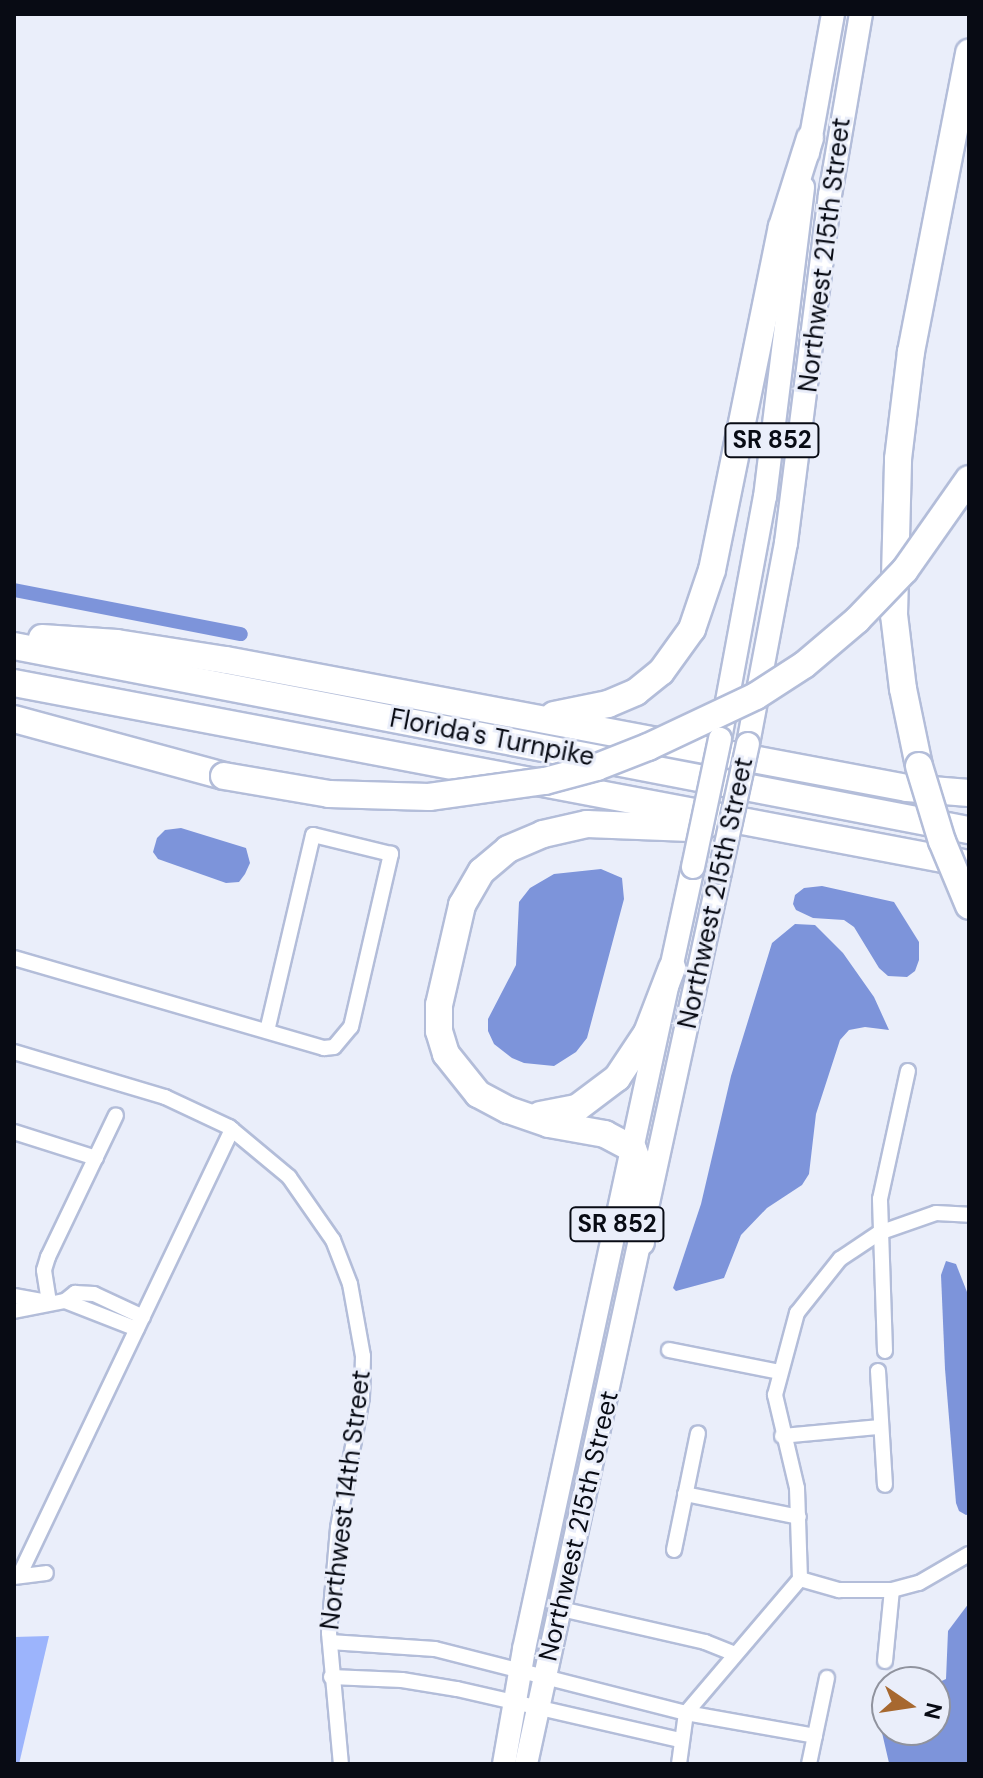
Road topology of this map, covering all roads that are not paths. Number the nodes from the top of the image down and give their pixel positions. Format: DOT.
graph roads {
  1 [pos="833,14"];
  2 [pos="862,20"];
  3 [pos="969,53"];
  4 [pos="810,138"];
  5 [pos="969,479"];
  6 [pos="14,636"];
  7 [pos="14,646"];
  8 [pos="14,683"];
  9 [pos="530,718"];
  10 [pos="14,719"];
  11 [pos="969,793"];
  12 [pos="735,819"];
  13 [pos="969,830"];
  14 [pos="969,864"];
  15 [pos="969,906"];
  16 [pos="14,958"];
  17 [pos="672,968"];
  18 [pos="267,1031"];
  19 [pos="14,1052"];
  20 [pos="908,1071"];
  21 [pos="116,1115"];
  22 [pos="530,1116"];
  23 [pos="232,1129"];
  24 [pos="14,1132"];
  25 [pos="633,1149"];
  26 [pos="96,1158"];
  27 [pos="969,1215"];
  28 [pos="879,1233"];
  29 [pos="641,1242"];
  30 [pos="14,1296"];
  31 [pos="49,1302"];
  32 [pos="14,1311"];
  33 [pos="140,1323"];
  34 [pos="669,1350"];
  35 [pos="885,1351"];
  36 [pos="878,1371"];
  37 [pos="780,1372"];
  38 [pos="879,1427"];
  39 [pos="698,1433"];
  40 [pos="782,1436"];
  41 [pos="885,1485"];
  42 [pos="685,1494"];
  43 [pos="799,1517"];
  44 [pos="674,1550"];
  45 [pos="969,1554"];
  46 [pos="46,1573"];
  47 [pos="16,1576"];
  48 [pos="800,1579"];
  49 [pos="892,1590"];
  50 [pos="561,1609"];
  51 [pos="330,1642"];
  52 [pos="734,1654"];
  53 [pos="885,1661"];
  54 [pos="521,1671"];
  55 [pos="331,1677"];
  56 [pos="545,1677"];
  57 [pos="827,1678"];
  58 [pos="515,1701"];
  59 [pos="538,1706"];
  60 [pos="686,1713"];
  61 [pos="815,1736"];
  62 [pos="679,1740"];
  63 [pos="341,1764"];
  64 [pos="504,1764"];
  65 [pos="526,1764"];
  66 [pos="679,1764"];
  67 [pos="809,1764"];
  1 -- 4 [label="main road, Northwest 215th Street / SR 852"];
  2 -- 29 [label="main road, Northwest 215th Street / SR 852, bridge"];
  3 -- 15 [label="highway, bridge"];
  4 -- 9 [label="highway"];
  4 -- 17 [label="main road, Northwest 215th Street / SR 852, bridge"];
  5 -- 10 [label="highway, bridge"];
  6 -- 9 [label="highway"];
  7 -- 13 [label="highway, Florida's Turnpike"];
  8 -- 12 [label="highway, Florida's Turnpike"];
  9 -- 11 [label="highway"];
  12 -- 14 [label="highway, Florida's Turnpike"];
  12 -- 22 [label="highway"];
  16 -- 18 [label="street"];
  17 -- 22 [label="highway"];
  17 -- 25 [label="main road, Northwest 215th Street / SR 852"];
  18 -- 18 [label="street"];
  19 -- 23 [label="street, Northwest 14th Street"];
  20 -- 28 [label="street"];
  21 -- 26 [label="street"];
  22 -- 25 [label="highway"];
  23 -- 33 [label="street"];
  23 -- 51 [label="street, Northwest 14th Street"];
  24 -- 26 [label="street"];
  25 -- 29 [label="highway"];
  25 -- 54 [label="main road, Northwest 215th Street / SR 852"];
  26 -- 31 [label="street"];
  27 -- 28 [label="street"];
  28 -- 35 [label="street"];
  28 -- 37 [label="street"];
  29 -- 50 [label="main road, Northwest 215th Street / SR 852"];
  30 -- 31 [label="street"];
  31 -- 32 [label="street"];
  31 -- 33 [label="street"];
  33 -- 47 [label="street"];
  34 -- 37 [label="street"];
  36 -- 38 [label="street"];
  37 -- 40 [label="street"];
  38 -- 40 [label="street"];
  38 -- 41 [label="street"];
  39 -- 42 [label="street"];
  40 -- 43 [label="street"];
  42 -- 43 [label="street"];
  42 -- 44 [label="street"];
  43 -- 48 [label="street"];
  45 -- 49 [label="street"];
  46 -- 47 [label="street"];
  48 -- 49 [label="street"];
  48 -- 52 [label="street"];
  49 -- 53 [label="street"];
  50 -- 52 [label="street"];
  50 -- 56 [label="main road, Northwest 215th Street / SR 852"];
  51 -- 54 [label="street"];
  51 -- 55 [label="street, Northwest 14th Street"];
  52 -- 60 [label="street"];
  54 -- 56 [label="street"];
  54 -- 58 [label="main road, Northwest 215th Street / SR 852"];
  55 -- 58 [label="street"];
  55 -- 63 [label="street, Northwest 14th Street"];
  56 -- 59 [label="main road, Northwest 215th Street / SR 852"];
  56 -- 60 [label="street"];
  57 -- 61 [label="street"];
  58 -- 59 [label="street"];
  58 -- 64 [label="main road, Northwest 215th Street / SR 852"];
  59 -- 62 [label="street"];
  59 -- 65 [label="main road, Northwest 215th Street / SR 852"];
  60 -- 61 [label="street"];
  60 -- 62 [label="street"];
  61 -- 67 [label="street"];
  62 -- 66 [label="street"];
}
